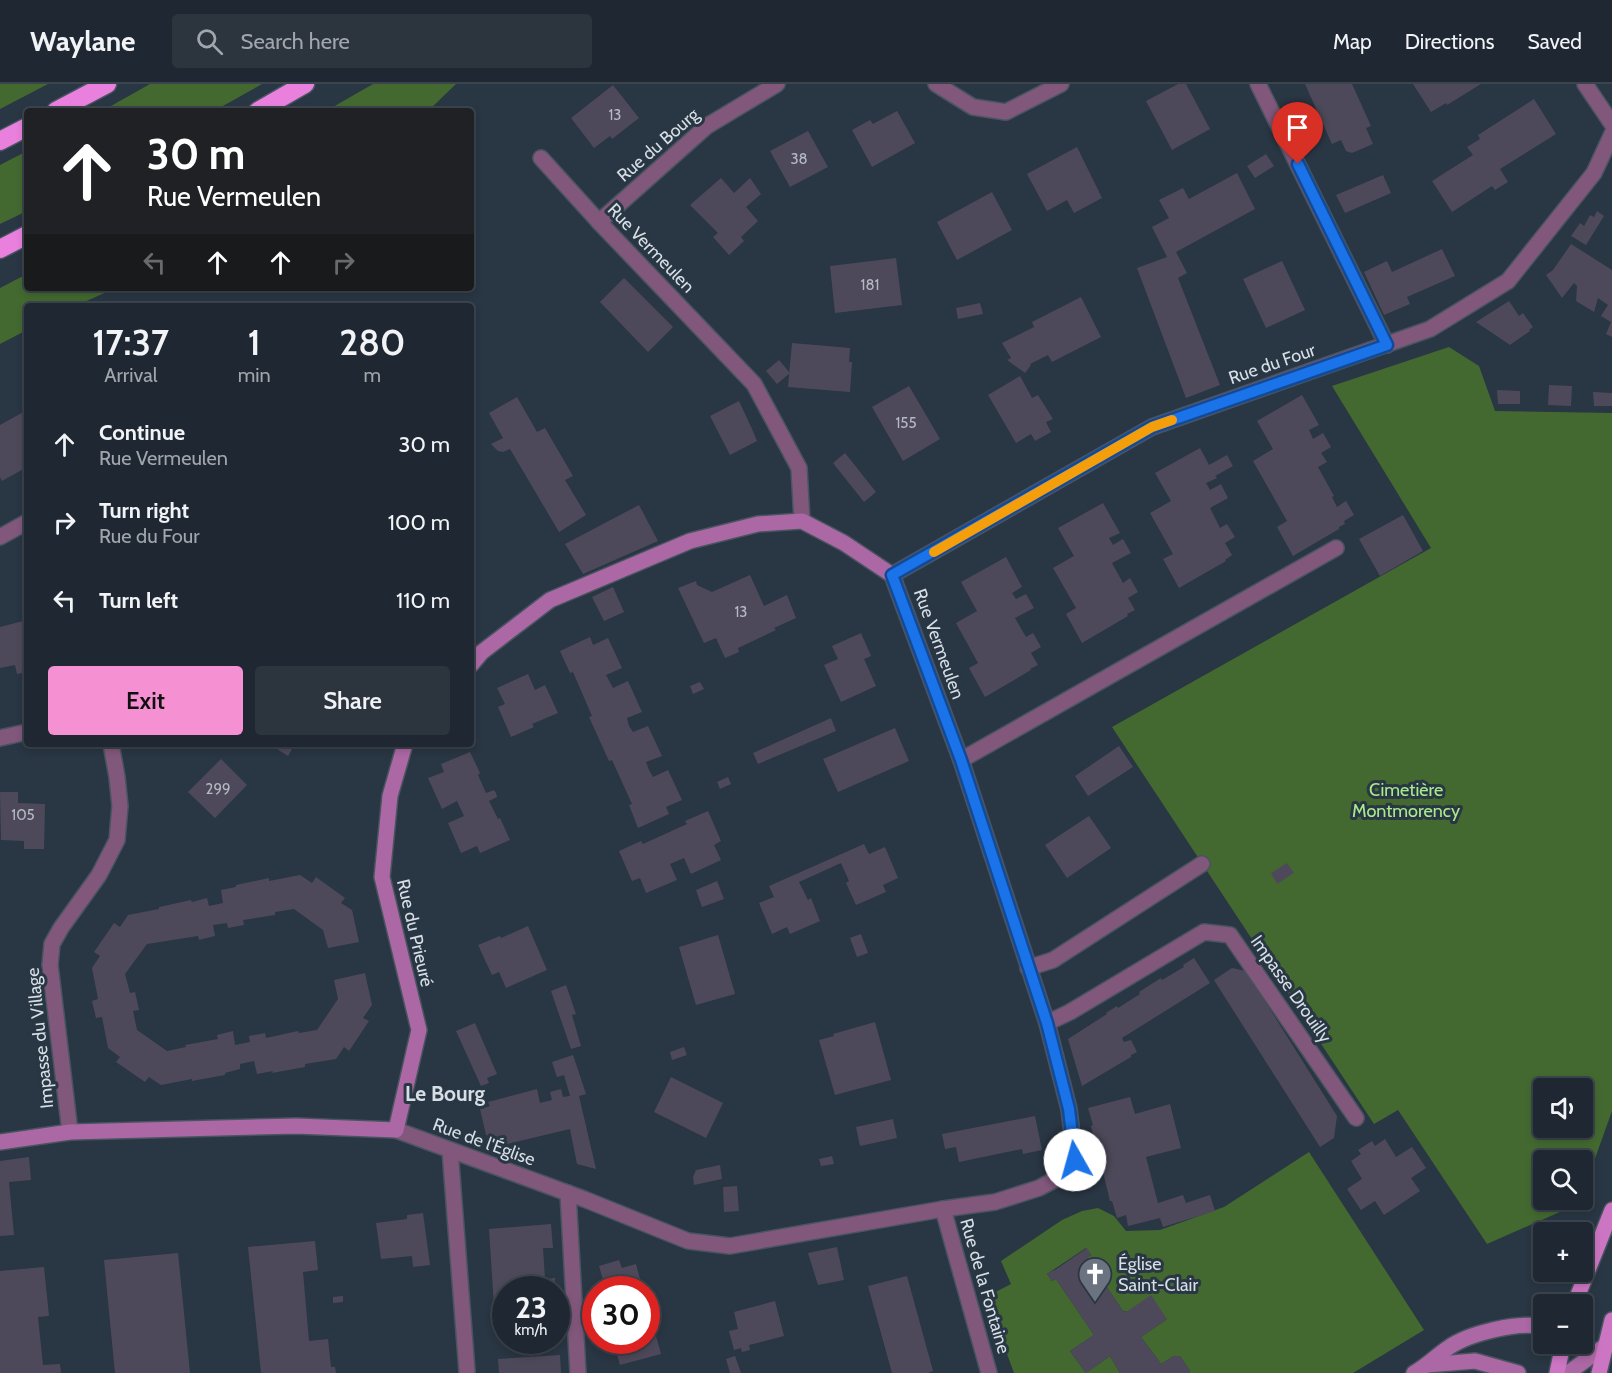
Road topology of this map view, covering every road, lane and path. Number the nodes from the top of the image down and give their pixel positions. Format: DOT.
graph roads {
  1 [pos="107,84"];
  2 [pos="305,84"];
  3 [pos="777,84"];
  4 [pos="936,84"];
  5 [pos="1060,84"];
  6 [pos="1258,84"];
  7 [pos="1585,84"];
  8 [pos="62,108"];
  9 [pos="263,108"];
  10 [pos="1612,124"];
  11 [pos="24,129"];
  12 [pos="1612,134"];
  13 [pos="0,141"];
  14 [pos="541,158"];
  15 [pos="599,222"];
  16 [pos="24,237"];
  17 [pos="0,249"];
  18 [pos="1387,345"];
  19 [pos="802,521"];
  20 [pos="24,524"];
  21 [pos="0,537"];
  22 [pos="1336,548"];
  23 [pos="892,575"];
  24 [pos="474,661"];
  25 [pos="24,733"];
  26 [pos="0,738"];
  27 [pos="112,747"];
  28 [pos="404,747"];
  29 [pos="961,760"];
  30 [pos="1202,864"];
  31 [pos="1028,968"];
  32 [pos="1047,1023"];
  33 [pos="1356,1118"];
  34 [pos="396,1130"];
  35 [pos="70,1132"];
  36 [pos="0,1142"];
  37 [pos="450,1150"];
  38 [pos="568,1193"];
  39 [pos="943,1209"];
  40 [pos="1611,1215"];
  41 [pos="1579,1294"];
  42 [pos="1612,1320"];
  43 [pos="1533,1325"];
  44 [pos="1605,1346"];
  45 [pos="1565,1354"];
  46 [pos="1420,1369"];
  47 [pos="467,1371"];
  48 [pos="578,1373"];
  49 [pos="989,1373"];
  50 [pos="1518,1373"];
  51 [pos="1566,1373"];
  52 [pos="1599,1373"];
  1 -- 8 [label="highway"];
  2 -- 9 [label="highway"];
  3 -- 15 [label="street, Rue du Bourg"];
  4 -- 5 [label="street"];
  6 -- 18 [label="street"];
  7 -- 10 [label="street"];
  11 -- 13 [label="highway"];
  12 -- 18 [label="street, Rue du Four"];
  14 -- 15 [label="street, Rue Vermeulen"];
  15 -- 19 [label="street, Rue Vermeulen"];
  16 -- 17 [label="highway"];
  18 -- 23 [label="street, Rue du Four"];
  19 -- 23 [label="street, Rue Vermeulen"];
  19 -- 24 [label="street"];
  20 -- 21 [label="street"];
  22 -- 29 [label="street"];
  23 -- 29 [label="street, Rue Vermeulen"];
  25 -- 26 [label="street"];
  27 -- 35 [label="street, Impasse du Village"];
  28 -- 34 [label="street, Rue du Prieuré"];
  29 -- 31 [label="street, Rue Vermeulen"];
  30 -- 31 [label="street"];
  31 -- 32 [label="street, Rue Vermeulen"];
  32 -- 33 [label="street, Impasse Drouilly"];
  32 -- 39 [label="street, Rue Vermeulen"];
  34 -- 35 [label="street, Rue de l'Église"];
  34 -- 37 [label="street, Rue de l'Église"];
  35 -- 36 [label="street, Rue de l'Église"];
  37 -- 38 [label="street, Rue de l'Église"];
  37 -- 47 [label="street"];
  38 -- 39 [label="street, Rue de l'Église"];
  38 -- 48 [label="street"];
  39 -- 49 [label="street, Rue de la Fontaine"];
  40 -- 41 [label="main road"];
  42 -- 44 [label="main road"];
  43 -- 46 [label="street"];
  44 -- 51 [label="street"];
  44 -- 52 [label="main road"];
  45 -- 51 [label="main road"];
  46 -- 50 [label="street"];
}
